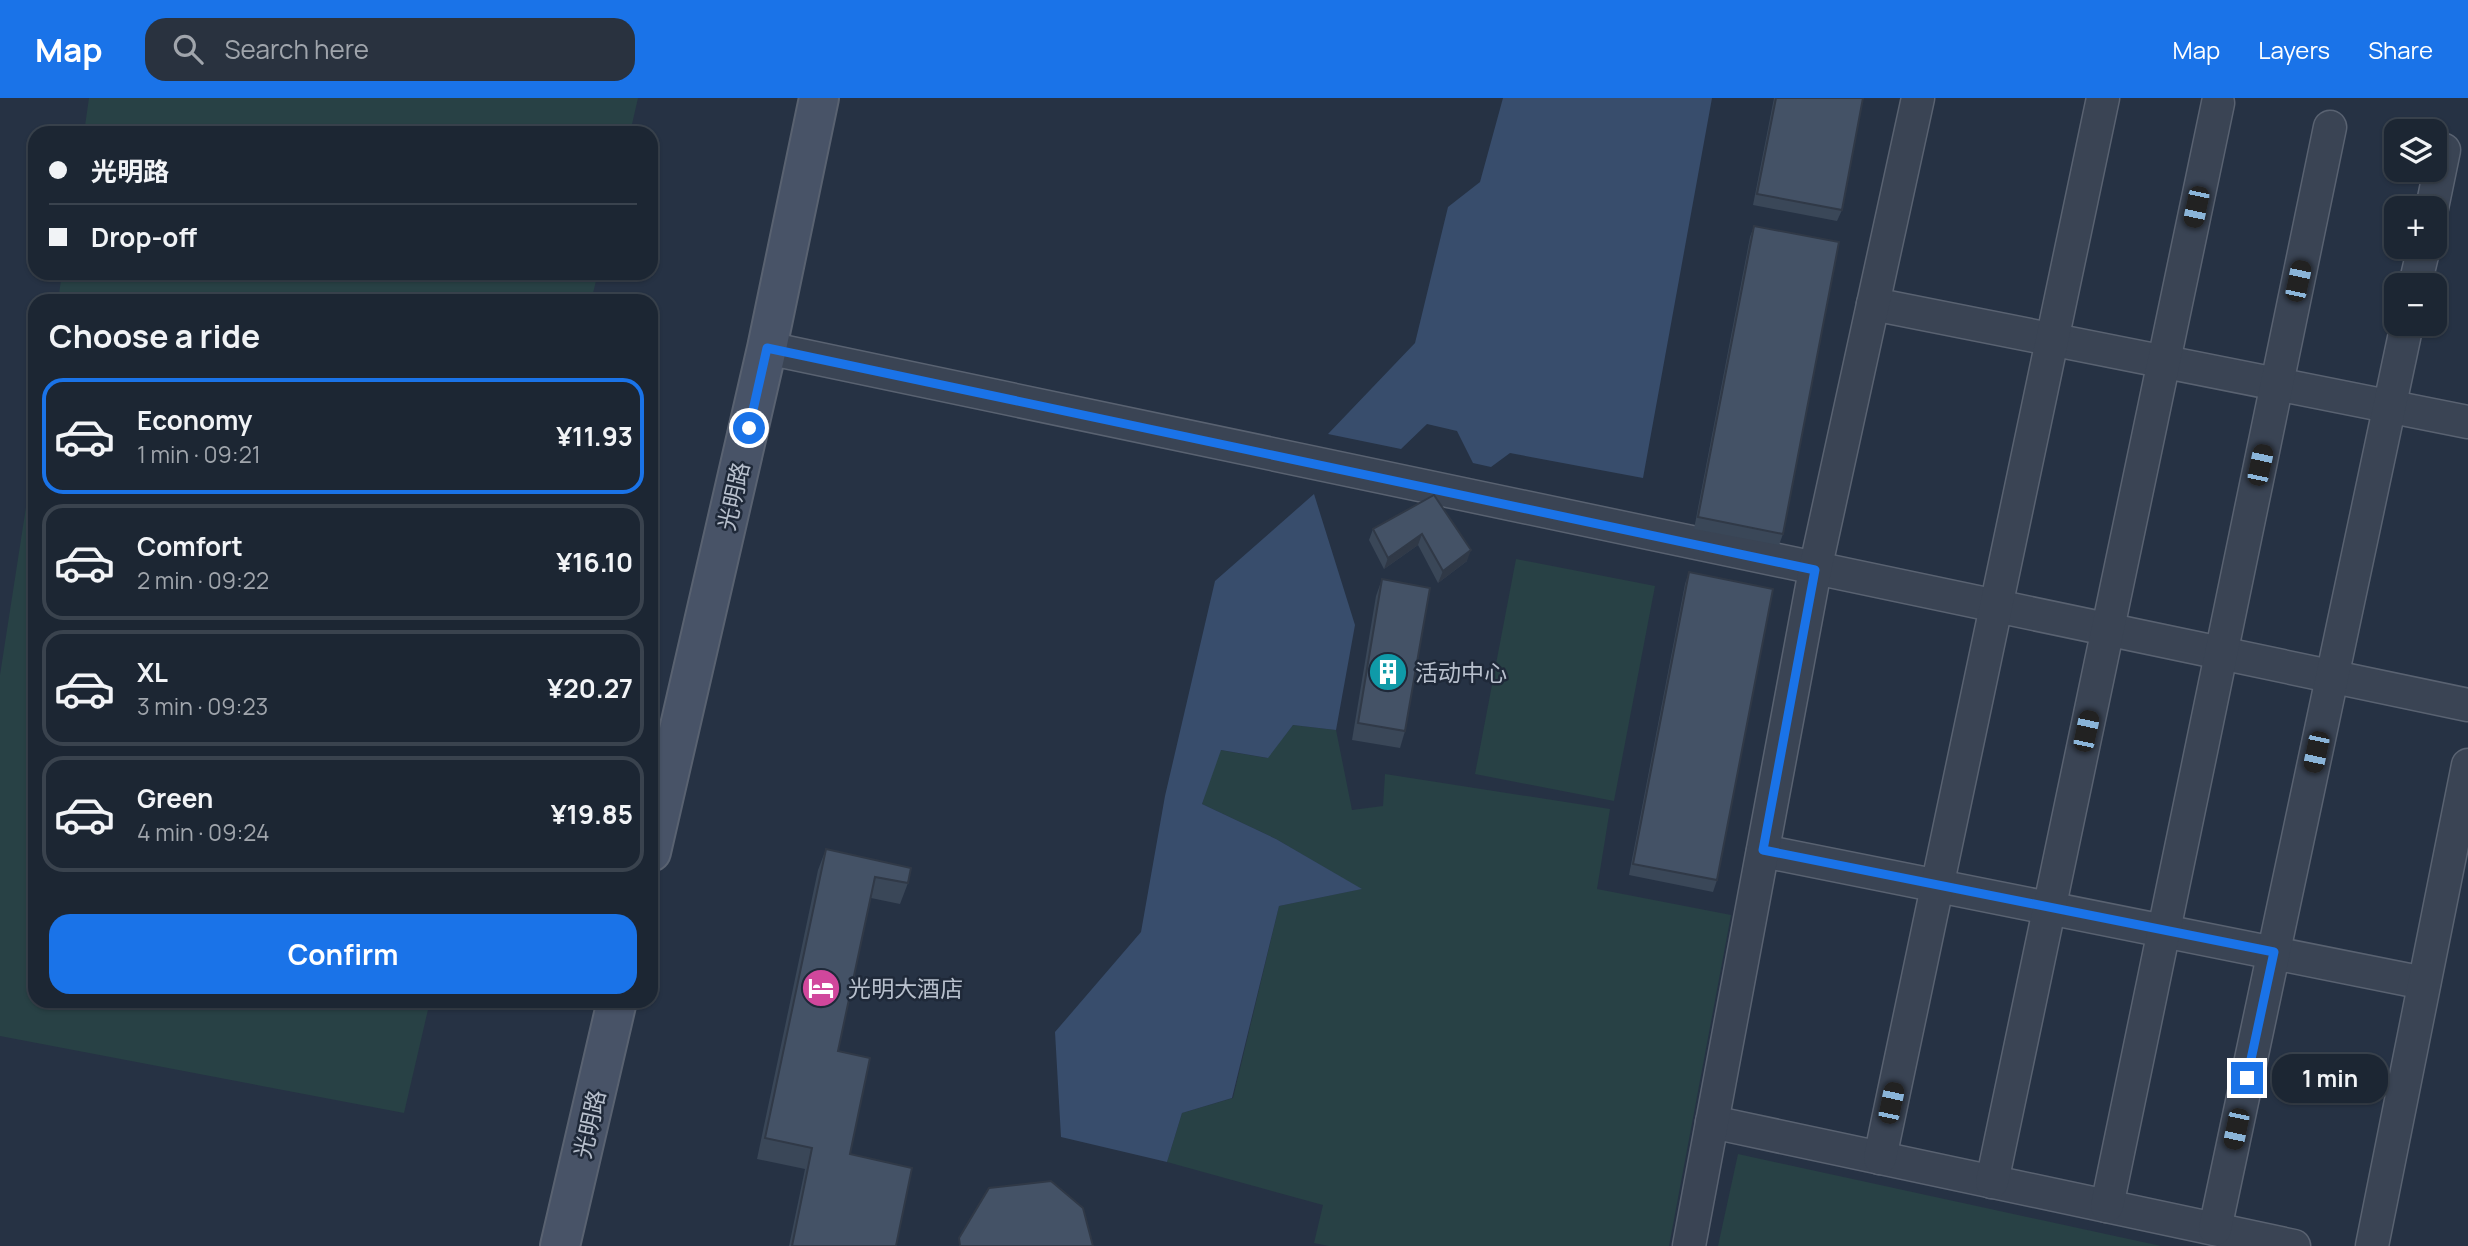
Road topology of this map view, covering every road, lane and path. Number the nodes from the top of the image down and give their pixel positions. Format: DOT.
graph roads {
  1 [pos="819,98"];
  2 [pos="1918,98"];
  3 [pos="2103,98"];
  4 [pos="2218,103"];
  5 [pos="2330,127"];
  6 [pos="1873,304"];
  7 [pos="2405,336"];
  8 [pos="2052,340"];
  9 [pos="767,348"];
  10 [pos="2163,362"];
  11 [pos="2277,384"];
  12 [pos="2390,407"];
  13 [pos="2468,422"];
  14 [pos="1815,570"];
  15 [pos="1996,607"];
  16 [pos="2107,631"];
  17 [pos="2221,654"];
  18 [pos="2332,677"];
  19 [pos="2468,705"];
  20 [pos="2468,765"];
  21 [pos="658,822"];
  22 [pos="1763,850"];
  23 [pos="1937,885"];
  24 [pos="2050,908"];
  25 [pos="2164,931"];
  26 [pos="2274,952"];
  27 [pos="2424,983"];
  28 [pos="615,1008"];
  29 [pos="1712,1122"];
  30 [pos="1880,1158"];
  31 [pos="1992,1182"];
  32 [pos="2107,1206"];
  33 [pos="2215,1229"];
  34 [pos="560,1246"];
  35 [pos="1689,1246"];
  36 [pos="2294,1246"];
  37 [pos="2372,1246"];
  1 -- 9 [label="main road, 光明路"];
  2 -- 6 [label="street"];
  3 -- 8 [label="street"];
  4 -- 10 [label="street"];
  5 -- 11 [label="street"];
  6 -- 8 [label="street"];
  6 -- 14 [label="street"];
  7 -- 12 [label="street"];
  8 -- 10 [label="street"];
  8 -- 15 [label="street"];
  9 -- 14 [label="street"];
  9 -- 21 [label="main road, 光明路"];
  10 -- 11 [label="street"];
  10 -- 16 [label="street"];
  11 -- 12 [label="street"];
  11 -- 17 [label="street"];
  12 -- 13 [label="street"];
  12 -- 18 [label="street"];
  14 -- 15 [label="street"];
  14 -- 22 [label="street"];
  15 -- 16 [label="street"];
  15 -- 23 [label="street"];
  16 -- 17 [label="street"];
  16 -- 24 [label="street"];
  17 -- 18 [label="street"];
  17 -- 25 [label="street"];
  18 -- 19 [label="street"];
  18 -- 26 [label="street"];
  20 -- 27 [label="street"];
  22 -- 23 [label="street"];
  22 -- 29 [label="street"];
  23 -- 24 [label="street"];
  23 -- 30 [label="street"];
  24 -- 25 [label="street"];
  24 -- 31 [label="street"];
  25 -- 26 [label="street"];
  25 -- 32 [label="street"];
  26 -- 27 [label="street"];
  26 -- 33 [label="street"];
  27 -- 37 [label="street"];
  28 -- 34 [label="main road, 光明路"];
  29 -- 30 [label="street"];
  29 -- 35 [label="street"];
  30 -- 31 [label="street"];
  31 -- 32 [label="street"];
  32 -- 33 [label="street"];
  33 -- 36 [label="street"];
}
